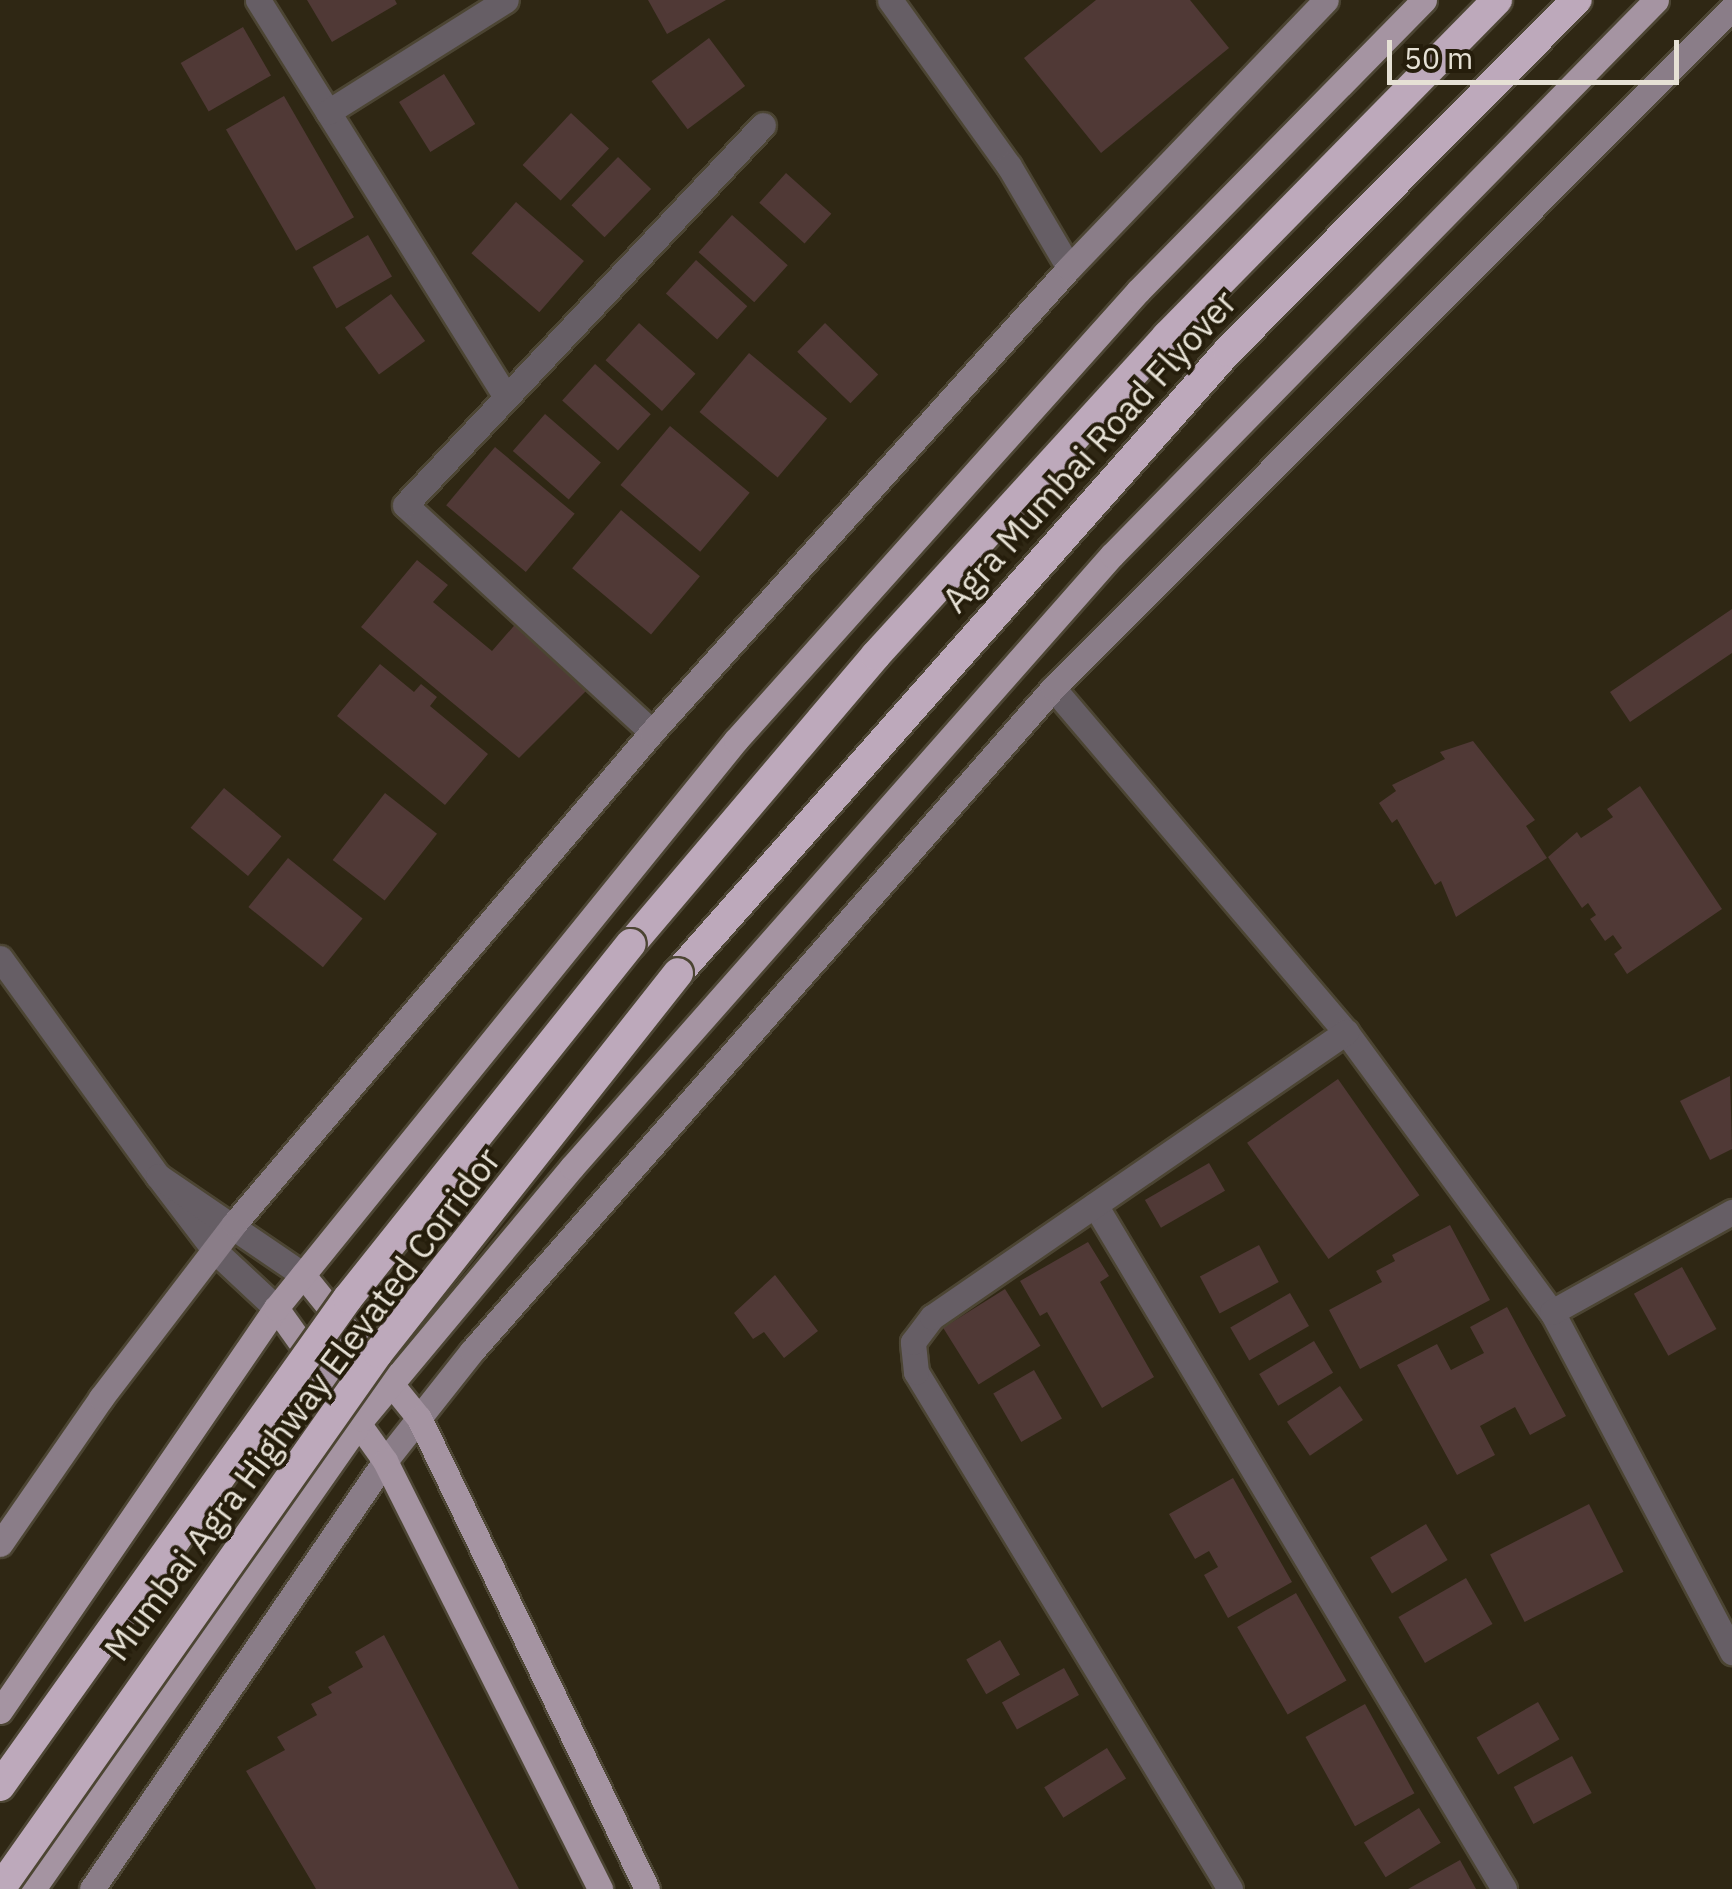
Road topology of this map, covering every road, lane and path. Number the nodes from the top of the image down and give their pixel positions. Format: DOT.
graph roads {
  1 [pos="258,0"];
  2 [pos="506,0"];
  3 [pos="890,0"];
  4 [pos="1326,0"];
  5 [pos="1424,0"];
  6 [pos="1497,0"];
  7 [pos="1576,0"];
  8 [pos="1656,0"];
  9 [pos="1732,8"];
  10 [pos="328,112"];
  11 [pos="763,124"];
  12 [pos="1069,268"];
  13 [pos="506,396"];
  14 [pos="1053,688"];
  15 [pos="652,732"];
  16 [pos="630,944"];
  17 [pos="0,958"];
  18 [pos="678,974"];
  19 [pos="1346,1032"];
  20 [pos="158,1176"];
  21 [pos="1095,1205"];
  22 [pos="1732,1212"];
  23 [pos="234,1224"];
  24 [pos="214,1251"];
  25 [pos="303,1276"];
  26 [pos="276,1308"];
  27 [pos="1552,1312"];
  28 [pos="393,1381"];
  29 [pos="419,1418"];
  30 [pos="362,1419"];
  31 [pos="386,1460"];
  32 [pos="0,1544"];
  33 [pos="1732,1652"];
  34 [pos="0,1711"];
  35 [pos="0,1786"];
  36 [pos="0,1889"];
  37 [pos="33,1889"];
  38 [pos="92,1889"];
  39 [pos="600,1889"];
  40 [pos="647,1889"];
  41 [pos="1230,1889"];
  42 [pos="1504,1889"];
  1 -- 10 [label="street"];
  2 -- 10 [label="street"];
  3 -- 12 [label="street"];
  4 -- 12 [label="street"];
  5 -- 25 [label="main road"];
  6 -- 16 [label="highway, Agra Mumbai Road Flyover"];
  7 -- 18 [label="highway, Agra Mumbai Road Flyover"];
  8 -- 28 [label="main road"];
  9 -- 14 [label="street"];
  10 -- 13 [label="street"];
  11 -- 13 [label="street"];
  12 -- 15 [label="street"];
  13 -- 15 [label="street"];
  14 -- 19 [label="street"];
  14 -- 29 [label="street"];
  15 -- 23 [label="street"];
  16 -- 35 [label="highway, Mumbai Agra Highway Elevated Corridor, bridge"];
  17 -- 20 [label="street"];
  18 -- 36 [label="highway, Mumbai Agra Highway Elevated Corridor, bridge"];
  19 -- 21 [label="street"];
  19 -- 27 [label="street"];
  20 -- 23 [label="street"];
  20 -- 24 [label="street"];
  21 -- 41 [label="street"];
  21 -- 42 [label="street"];
  22 -- 27 [label="street"];
  23 -- 24 [label="street"];
  23 -- 25 [label="street"];
  24 -- 26 [label="street"];
  24 -- 32 [label="street"];
  25 -- 26 [label="main road"];
  25 -- 28 [label="main road"];
  26 -- 30 [label="main road"];
  26 -- 34 [label="main road"];
  27 -- 33 [label="street"];
  28 -- 29 [label="main road"];
  28 -- 30 [label="main road"];
  29 -- 31 [label="street"];
  29 -- 40 [label="main road"];
  30 -- 31 [label="main road"];
  30 -- 37 [label="main road"];
  31 -- 38 [label="street"];
  31 -- 39 [label="main road"];
}
